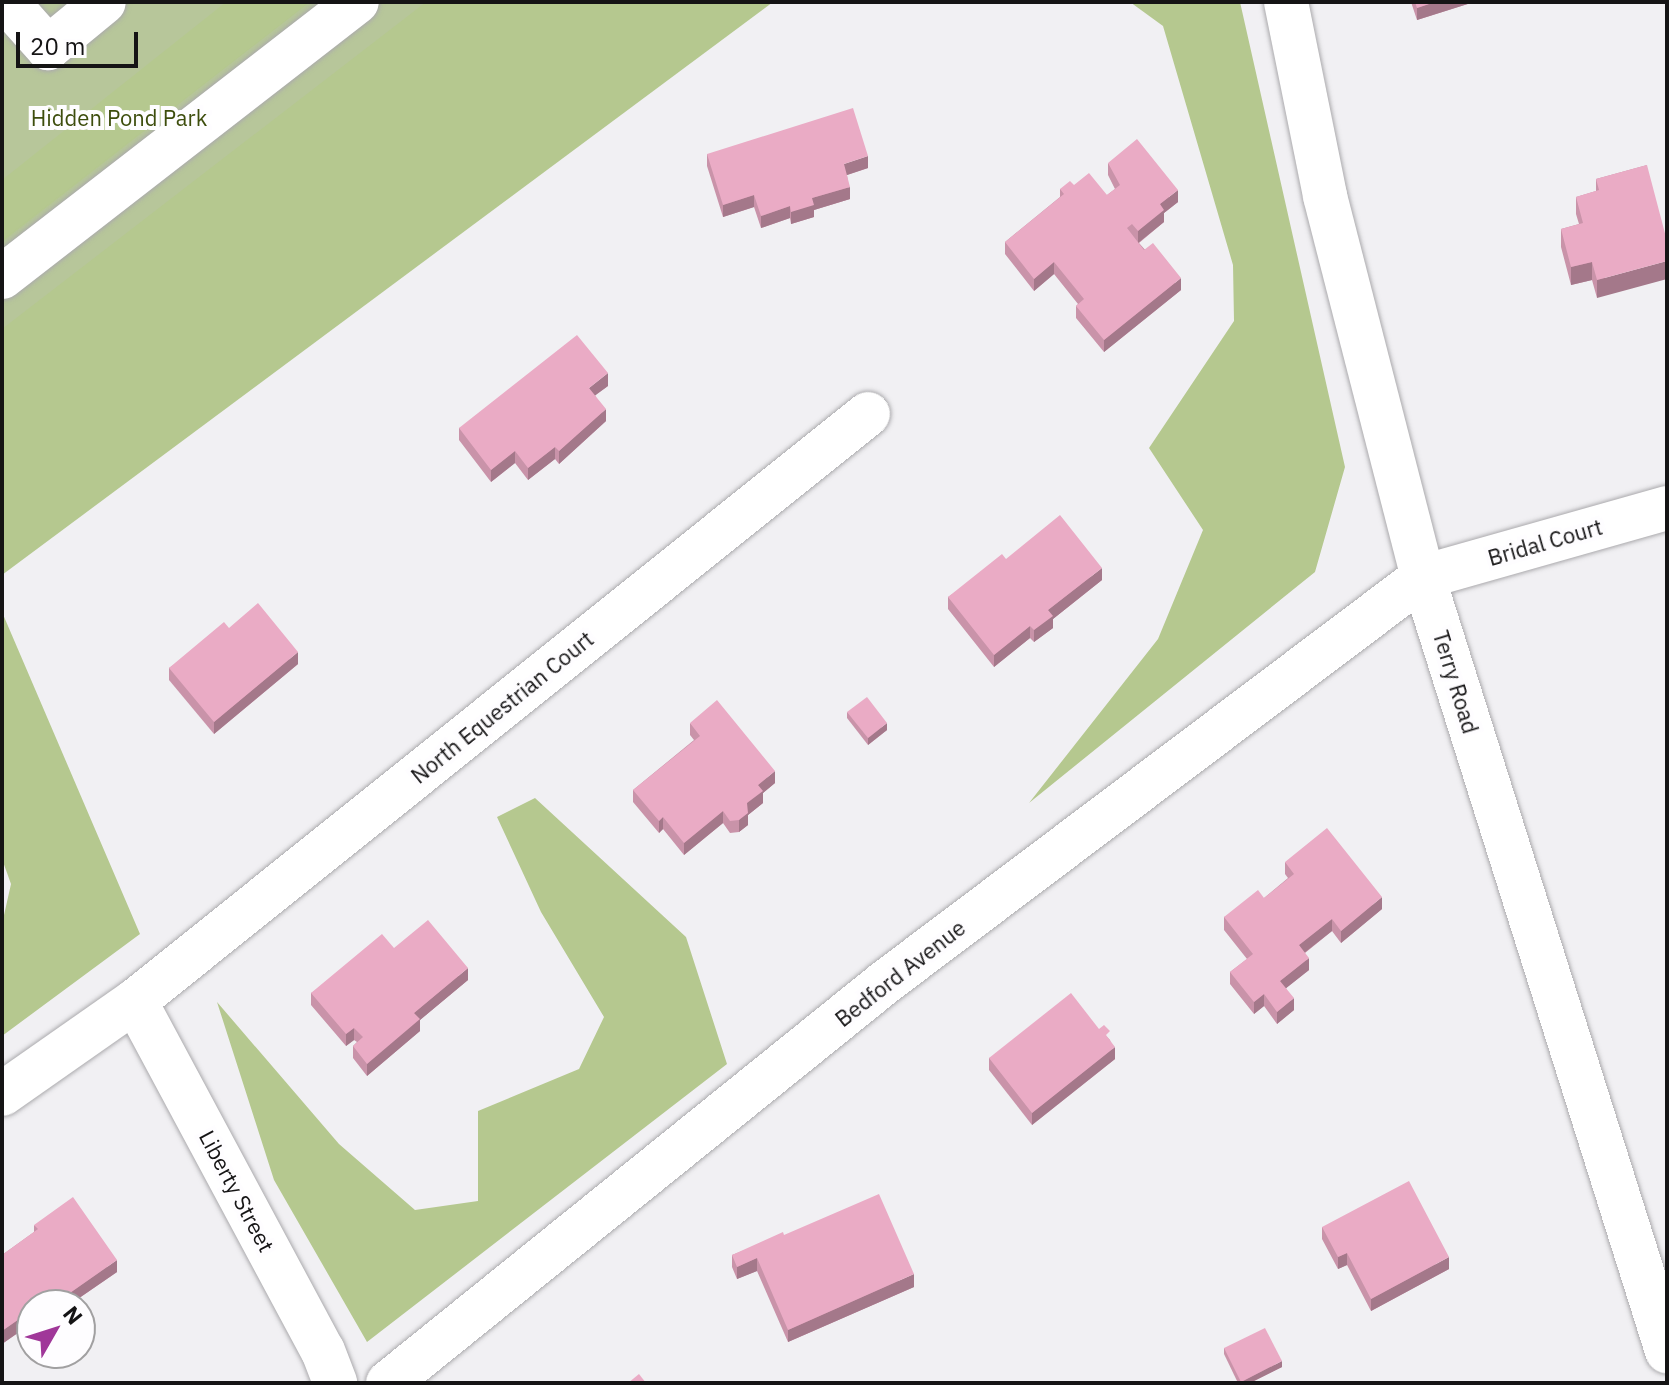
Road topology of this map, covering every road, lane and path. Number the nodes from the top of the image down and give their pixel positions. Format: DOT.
graph roads {
  1 [pos="7,2"];
  2 [pos="104,2"];
  3 [pos="357,2"];
  4 [pos="1286,2"];
  5 [pos="2,277"];
  6 [pos="868,414"];
  7 [pos="1667,508"];
  8 [pos="1423,577"];
  9 [pos="135,1001"];
  10 [pos="2,1094"];
  11 [pos="1667,1351"];
  12 [pos="335,1383"];
  13 [pos="388,1383"];
  1 -- 2 [label="street"];
  3 -- 5 [label="street"];
  4 -- 8 [label="street, Terry Road"];
  6 -- 9 [label="street, North Equestrian Court"];
  7 -- 8 [label="street, Bridal Court"];
  8 -- 11 [label="street, Terry Road"];
  8 -- 13 [label="street, Bedford Avenue"];
  9 -- 10 [label="street, North Equestrian Court"];
  9 -- 12 [label="street, Liberty Street"];
}
